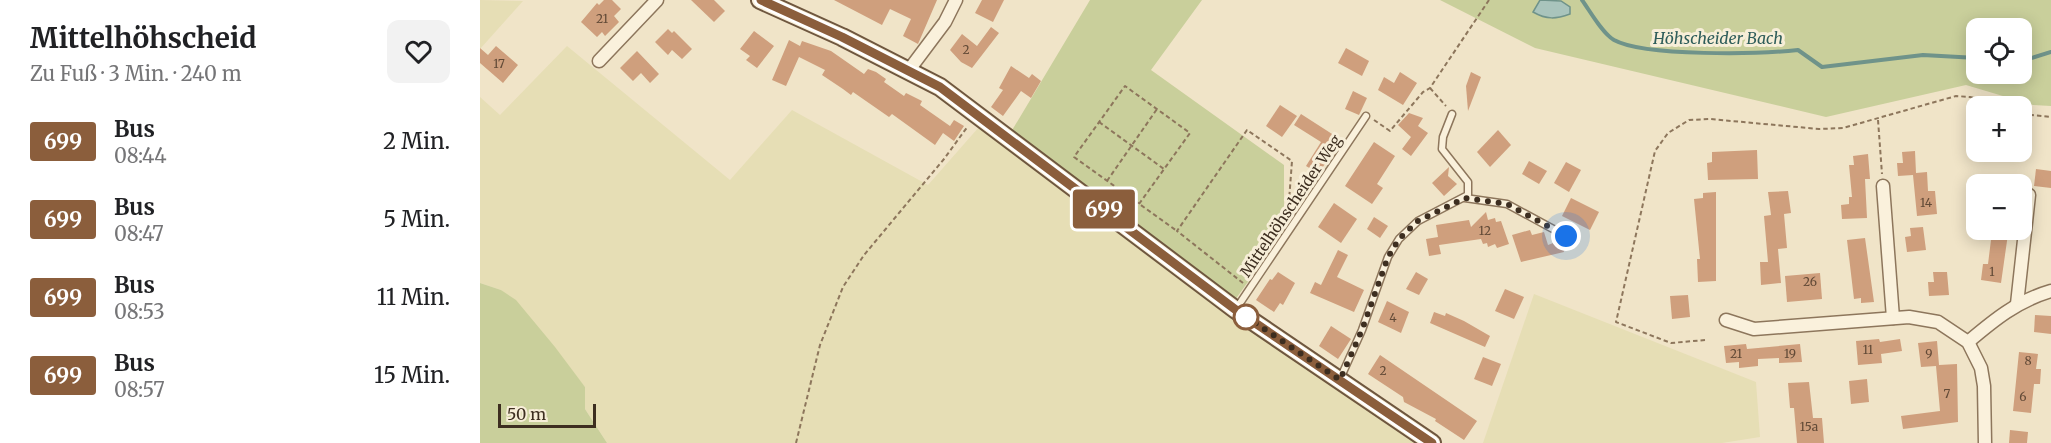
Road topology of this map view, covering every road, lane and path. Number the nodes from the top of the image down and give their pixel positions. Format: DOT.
graph roads {
  1 [pos="657,0"];
  2 [pos="760,0"];
  3 [pos="956,0"];
  4 [pos="1489,0"];
  5 [pos="599,61"];
  6 [pos="909,70"];
  7 [pos="1430,88"];
  8 [pos="1966,97"];
  9 [pos="1157,110"];
  10 [pos="977,114"];
  11 [pos="1452,114"];
  12 [pos="2032,115"];
  13 [pos="1366,116"];
  14 [pos="2051,117"];
  15 [pos="1878,119"];
  16 [pos="1100,122"];
  17 [pos="1132,145"];
  18 [pos="1164,169"];
  19 [pos="1107,181"];
  20 [pos="1883,186"];
  21 [pos="1465,198"];
  22 [pos="1139,204"];
  23 [pos="1176,231"];
  24 [pos="1287,232"];
  25 [pos="1566,236"];
  26 [pos="2024,240"];
  27 [pos="1250,288"];
  28 [pos="2051,291"];
  29 [pos="2017,304"];
  30 [pos="1236,310"];
  31 [pos="1893,318"];
  32 [pos="1726,320"];
  33 [pos="1705,340"];
  34 [pos="1968,342"];
  35 [pos="1340,380"];
  36 [pos="796,443"];
  37 [pos="1432,443"];
  38 [pos="1985,443"];
  1 -- 5 [label="street"];
  2 -- 6 [label="street"];
  3 -- 6 [label="street"];
  4 -- 7 [label="path"];
  6 -- 10 [label="street"];
  7 -- 11 [label="path"];
  7 -- 13 [label="path"];
  8 -- 15 [label="path"];
  9 -- 16 [label="path"];
  9 -- 17 [label="path"];
  9 -- 18 [label="path"];
  10 -- 30 [label="street"];
  10 -- 36 [label="path"];
  11 -- 21 [label="lane"];
  12 -- 14 [label="path"];
  13 -- 24 [label="lane, Mittelhöhscheider Weg"];
  15 -- 20 [label="path"];
  15 -- 33 [label="path"];
  16 -- 17 [label="path"];
  16 -- 19 [label="path"];
  17 -- 18 [label="path"];
  17 -- 19 [label="path"];
  18 -- 22 [label="path"];
  19 -- 22 [label="path"];
  20 -- 31 [label="street"];
  21 -- 25 [label="lane"];
  21 -- 35 [label="lane"];
  22 -- 23 [label="path"];
  23 -- 24 [label="path"];
  23 -- 27 [label="path"];
  24 -- 27 [label="lane, Mittelhöhscheider Weg"];
  26 -- 29 [label="street"];
  27 -- 30 [label="lane, Mittelhöhscheider Weg"];
  28 -- 29 [label="street"];
  29 -- 34 [label="street"];
  30 -- 35 [label="street"];
  31 -- 32 [label="street"];
  31 -- 34 [label="street"];
  34 -- 38 [label="street"];
  35 -- 37 [label="street"];
}
